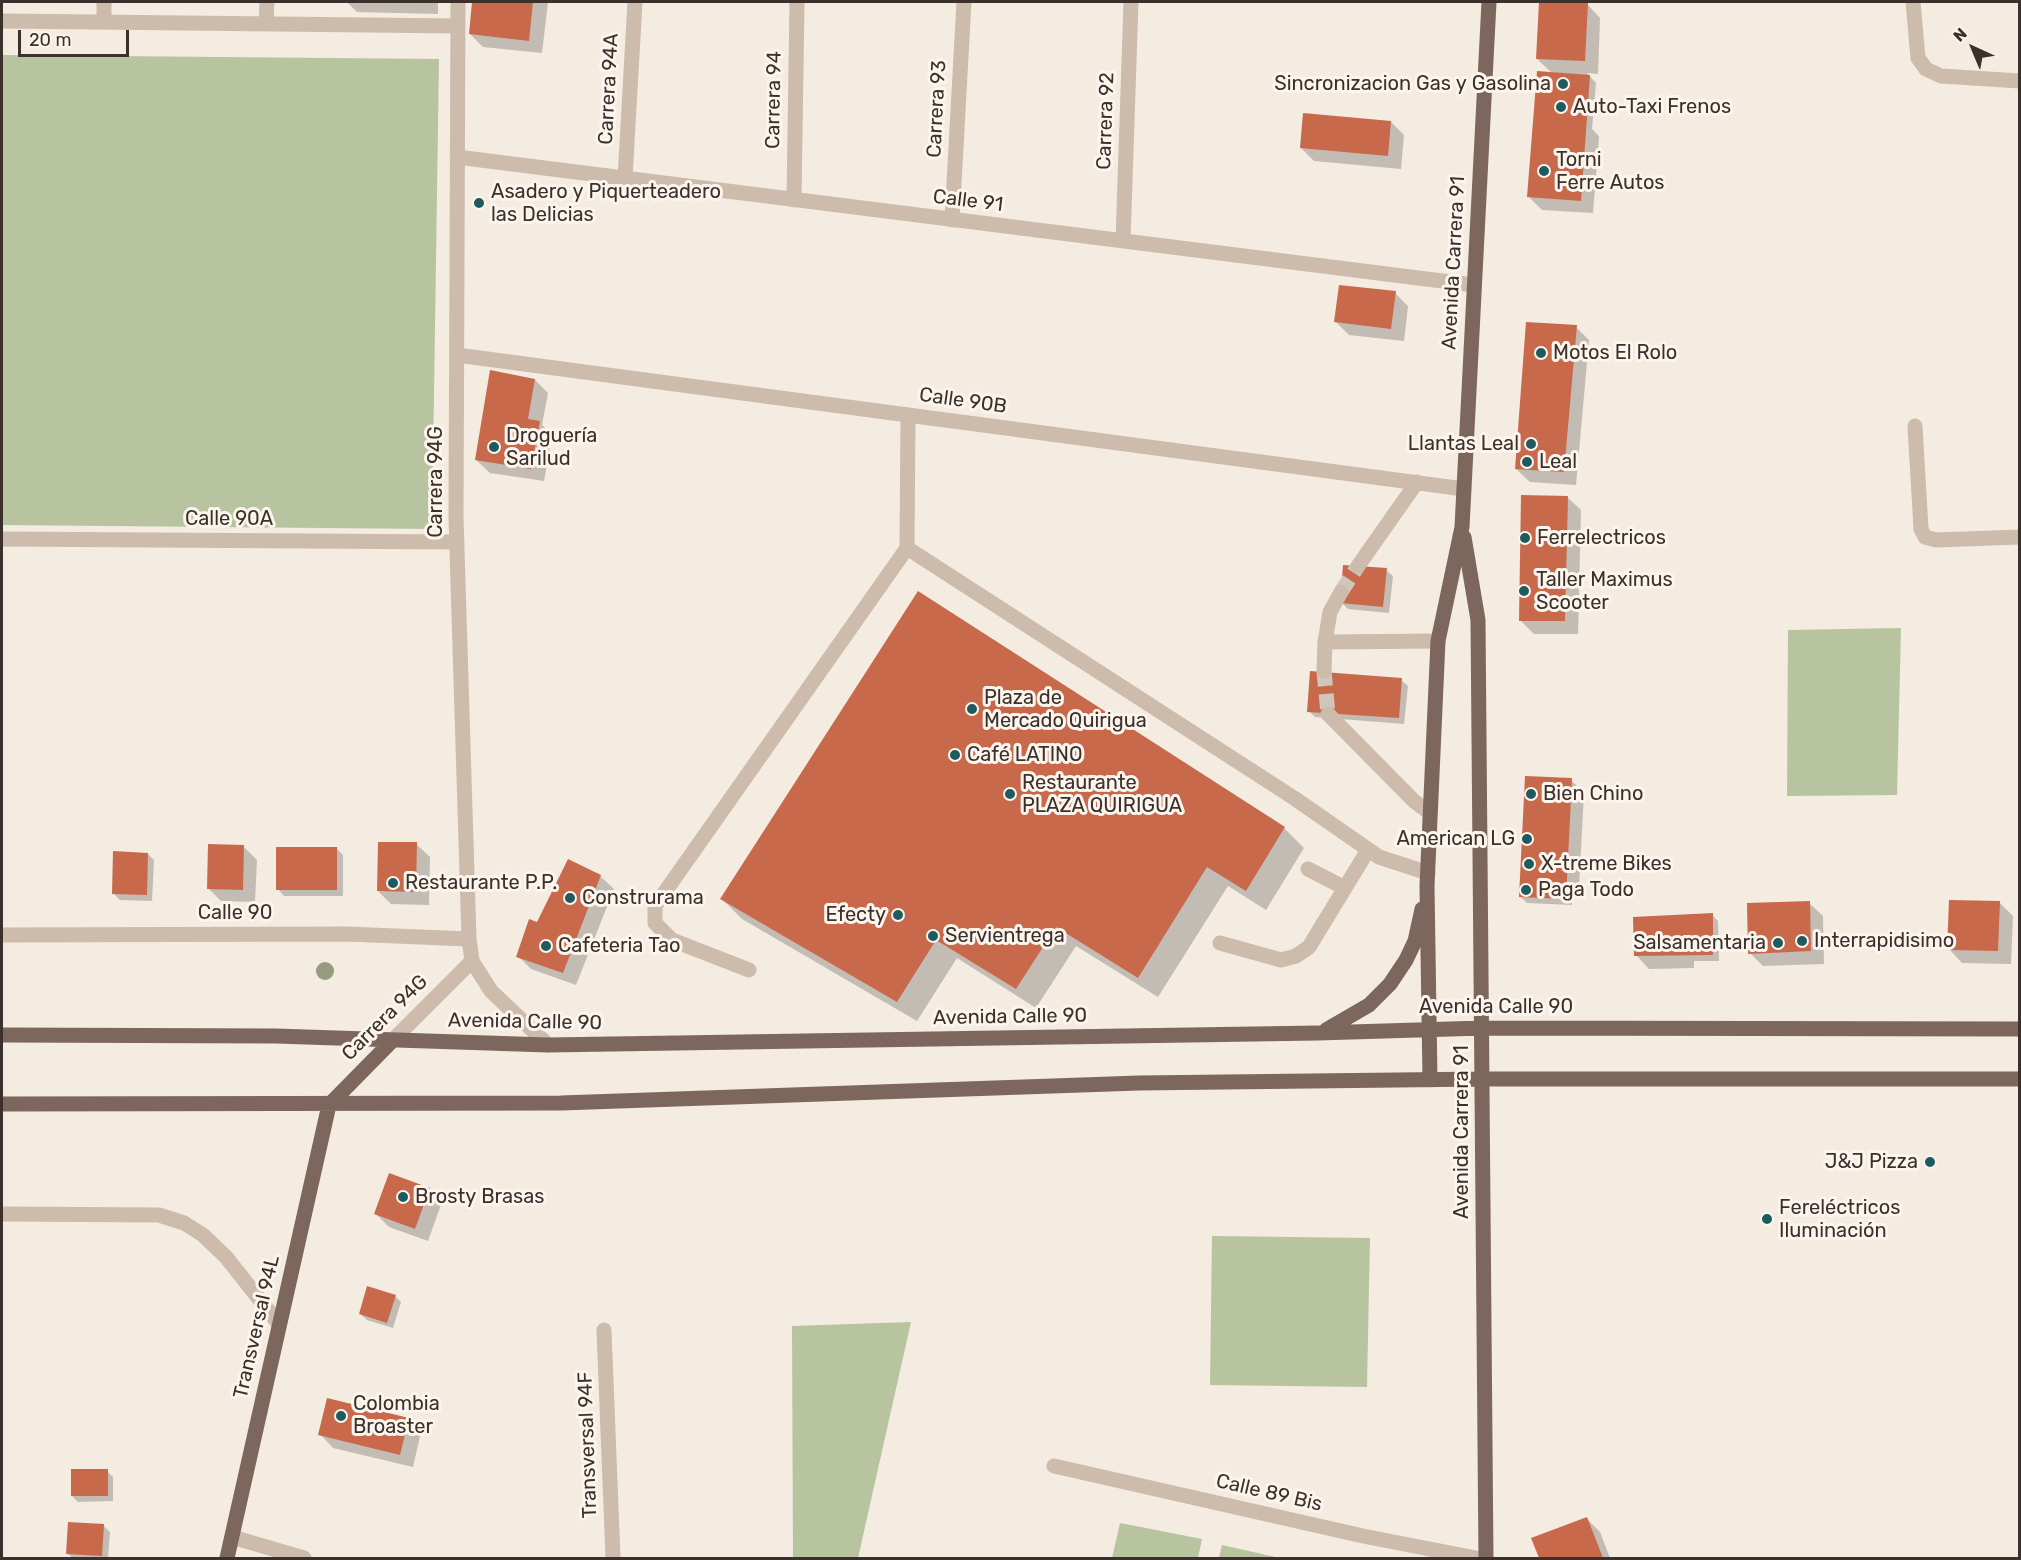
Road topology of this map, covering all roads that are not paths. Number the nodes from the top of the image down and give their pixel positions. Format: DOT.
graph roads {
  1 [pos="104,2"];
  2 [pos="267,2"];
  3 [pos="458,2"];
  4 [pos="635,2"];
  5 [pos="797,2"];
  6 [pos="964,2"];
  7 [pos="1131,2"];
  8 [pos="1489,2"];
  9 [pos="1913,2"];
  10 [pos="2,21"];
  11 [pos="104,22"];
  12 [pos="266,23"];
  13 [pos="458,26"];
  14 [pos="2019,81"];
  15 [pos="458,157"];
  16 [pos="625,178"];
  17 [pos="794,200"];
  18 [pos="952,220"];
  19 [pos="1123,241"];
  20 [pos="1474,285"];
  21 [pos="457,355"];
  22 [pos="908,415"];
  23 [pos="1915,426"];
  24 [pos="1417,482"];
  25 [pos="1464,489"];
  26 [pos="1462,527"];
  27 [pos="2019,537"];
  28 [pos="2,539"];
  29 [pos="457,542"];
  30 [pos="907,548"];
  31 [pos="1358,566"];
  32 [pos="1341,592"];
  33 [pos="1438,641"];
  34 [pos="1325,642"];
  35 [pos="1324,671"];
  36 [pos="1328,714"];
  37 [pos="1431,813"];
  38 [pos="1368,850"];
  39 [pos="1308,869"];
  40 [pos="1427,879"];
  41 [pos="1345,888"];
  42 [pos="2,934"];
  43 [pos="469,939"];
  44 [pos="1220,943"];
  45 [pos="472,961"];
  46 [pos="749,970"];
  47 [pos="1483,1028"];
  48 [pos="1430,1029"];
  49 [pos="2019,1029"];
  50 [pos="1318,1033"];
  51 [pos="2,1035"];
  52 [pos="393,1040"];
  53 [pos="548,1045"];
  54 [pos="1484,1079"];
  55 [pos="2019,1079"];
  56 [pos="1430,1080"];
  57 [pos="2,1104"];
  58 [pos="328,1105"];
  59 [pos="2,1214"];
  60 [pos="279,1324"];
  61 [pos="604,1330"];
  62 [pos="1054,1466"];
  63 [pos="232,1537"];
  64 [pos="227,1558"];
  65 [pos="304,1558"];
  66 [pos="613,1558"];
  67 [pos="1476,1558"];
  68 [pos="1486,1558"];
  1 -- 11 [label="street"];
  2 -- 12 [label="street"];
  3 -- 13 [label="street, Carrera 94G"];
  4 -- 16 [label="street, Carrera 94A"];
  5 -- 17 [label="street, Carrera 94"];
  6 -- 18 [label="street, Carrera 93"];
  7 -- 19 [label="street, Carrera 92"];
  8 -- 20 [label="main road, Avenida Carrera 91"];
  9 -- 14 [label="street"];
  10 -- 11 [label="street"];
  11 -- 12 [label="street"];
  12 -- 13 [label="street"];
  13 -- 15 [label="street, Carrera 94G"];
  15 -- 16 [label="street, Calle 91"];
  15 -- 21 [label="street, Carrera 94G"];
  16 -- 17 [label="street, Calle 91"];
  17 -- 18 [label="street, Calle 91"];
  18 -- 19 [label="street, Calle 91"];
  19 -- 20 [label="street, Calle 91"];
  20 -- 25 [label="main road, Avenida Carrera 91"];
  21 -- 22 [label="street, Calle 90B"];
  21 -- 29 [label="street, Carrera 94G"];
  22 -- 24 [label="street, Calle 90B"];
  22 -- 30 [label="street"];
  23 -- 27 [label="street"];
  24 -- 25 [label="street, Calle 90B"];
  24 -- 31 [label="street"];
  25 -- 26 [label="main road, Avenida Carrera 91"];
  26 -- 33 [label="main road, Avenida Carrera 91"];
  26 -- 47 [label="main road, Avenida Carrera 91"];
  28 -- 29 [label="street, Calle 90A"];
  29 -- 43 [label="street, Carrera 94G"];
  30 -- 38 [label="street"];
  30 -- 46 [label="street"];
  32 -- 34 [label="street"];
  33 -- 34 [label="street"];
  33 -- 37 [label="main road, Avenida Carrera 91"];
  34 -- 35 [label="street"];
  36 -- 37 [label="street"];
  37 -- 40 [label="main road, Avenida Carrera 91"];
  38 -- 40 [label="street"];
  38 -- 41 [label="street"];
  39 -- 41 [label="street"];
  40 -- 48 [label="main road, Avenida Carrera 91"];
  40 -- 50 [label="main road"];
  41 -- 44 [label="street"];
  42 -- 43 [label="street, Calle 90"];
  43 -- 45 [label="street, Carrera 94G"];
  45 -- 52 [label="street, Carrera 94G"];
  45 -- 53 [label="street, Carrera 94G"];
  47 -- 48 [label="main road, Avenida Calle 90"];
  47 -- 49 [label="main road, Avenida Calle 90"];
  47 -- 54 [label="main road, Avenida Carrera 91"];
  48 -- 50 [label="main road, Avenida Calle 90"];
  48 -- 56 [label="main road, Avenida Carrera 91"];
  50 -- 53 [label="main road, Avenida Calle 90"];
  51 -- 52 [label="main road, Avenida Calle 90"];
  52 -- 53 [label="main road, Avenida Calle 90"];
  52 -- 58 [label="main road, Carrera 94G"];
  54 -- 55 [label="main road"];
  54 -- 56 [label="main road"];
  54 -- 68 [label="main road, Avenida Carrera 91"];
  56 -- 58 [label="main road"];
  57 -- 58 [label="main road"];
  58 -- 60 [label="main road, Transversal 94L"];
  59 -- 60 [label="street"];
  60 -- 63 [label="main road, Transversal 94L"];
  61 -- 66 [label="street, Transversal 94F"];
  62 -- 67 [label="street, Calle 89 Bis"];
  63 -- 64 [label="main road, Transversal 94L"];
  63 -- 65 [label="street"];
}
